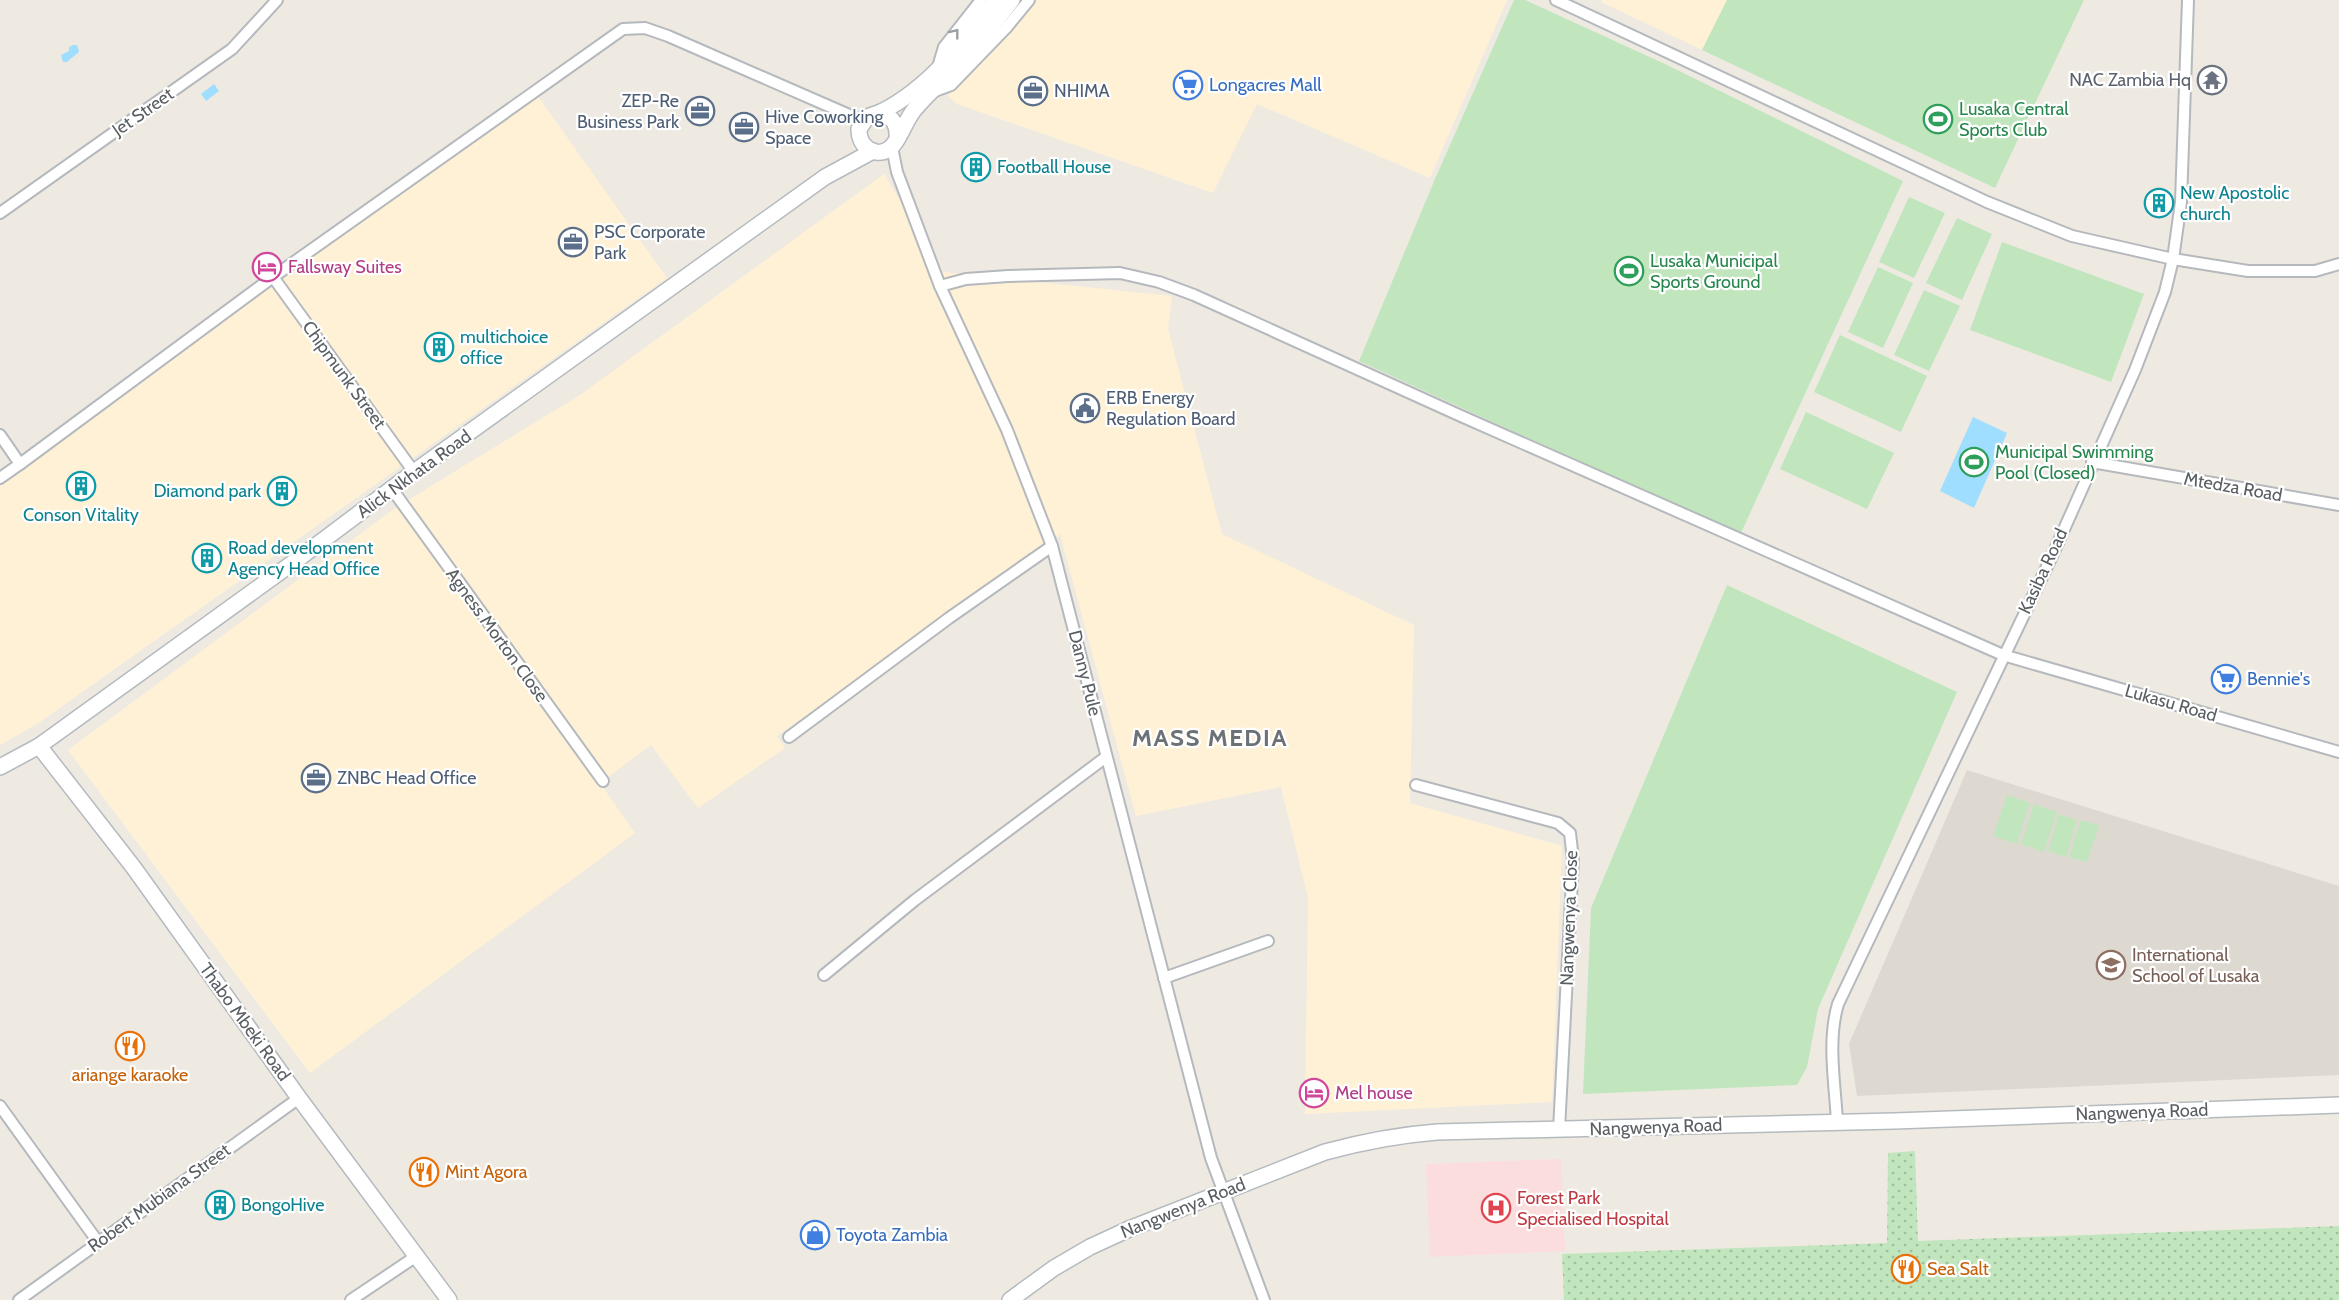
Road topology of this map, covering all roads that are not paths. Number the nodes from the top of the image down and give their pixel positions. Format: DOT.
graph roads {
  1 [pos="277,0"];
  2 [pos="981,0"];
  3 [pos="996,0"];
  4 [pos="1012,0"];
  5 [pos="1029,0"];
  6 [pos="1556,0"];
  7 [pos="2188,0"];
  8 [pos="937,70"];
  9 [pos="928,93"];
  10 [pos="881,112"];
  11 [pos="861,127"];
  12 [pos="895,142"];
  13 [pos="875,152"];
  14 [pos="897,172"];
  15 [pos="825,177"];
  16 [pos="0,213"];
  17 [pos="2173,259"];
  18 [pos="2339,264"];
  19 [pos="273,277"];
  20 [pos="940,286"];
  21 [pos="0,435"];
  22 [pos="2092,462"];
  23 [pos="20,465"];
  24 [pos="414,472"];
  25 [pos="0,478"];
  26 [pos="392,489"];
  27 [pos="2339,505"];
  28 [pos="1052,546"];
  29 [pos="2003,655"];
  30 [pos="789,736"];
  31 [pos="39,746"];
  32 [pos="2339,752"];
  33 [pos="1106,757"];
  34 [pos="0,767"];
  35 [pos="603,782"];
  36 [pos="1416,785"];
  37 [pos="1268,941"];
  38 [pos="824,975"];
  39 [pos="1164,978"];
  40 [pos="299,1098"];
  41 [pos="2339,1105"];
  42 [pos="0,1106"];
  43 [pos="1837,1122"];
  44 [pos="1559,1130"];
  45 [pos="1223,1192"];
  46 [pos="98,1242"];
  47 [pos="418,1256"];
  48 [pos="19,1300"];
  49 [pos="351,1300"];
  50 [pos="449,1300"];
  51 [pos="1010,1300"];
  52 [pos="1264,1300"];
  1 -- 16 [label="street, Jet Street"];
  8 -- 2 [label="street, one-way"];
  3 -- 8 [label="main road"];
  4 -- 9 [label="main road"];
  5 -- 9 [label="street"];
  6 -- 17 [label="street"];
  7 -- 17 [label="street, Kasiba Road"];
  8 -- 10 [label="main road"];
  9 -- 12 [label="main road"];
  10 -- 11 [label="main road"];
  10 -- 12 [label="main road"];
  11 -- 13 [label="main road"];
  11 -- 15 [label="main road, Alick Nkhata Road"];
  11 -- 19 [label="street"];
  12 -- 13 [label="main road"];
  12 -- 14 [label="street, Danny Pule"];
  13 -- 14 [label="street, Danny Pule"];
  13 -- 15 [label="main road, Alick Nkhata Road"];
  14 -- 20 [label="street, Danny Pule"];
  15 -- 24 [label="main road, Alick Nkhata Road"];
  17 -- 18 [label="street"];
  17 -- 22 [label="street, Kasiba Road"];
  19 -- 23 [label="street"];
  19 -- 24 [label="street, Chipmunk Street"];
  20 -- 28 [label="street, Danny Pule"];
  20 -- 29 [label="street, Lukasu Road"];
  21 -- 23 [label="street"];
  22 -- 27 [label="street, Mtedza Road"];
  22 -- 29 [label="street, Kasiba Road"];
  23 -- 25 [label="street"];
  24 -- 26 [label="main road, Alick Nkhata Road"];
  26 -- 31 [label="main road, Alick Nkhata Road"];
  26 -- 35 [label="street, Agness Morton Close"];
  28 -- 30 [label="street"];
  28 -- 33 [label="street, Danny Pule"];
  29 -- 32 [label="street, Lukasu Road"];
  29 -- 43 [label="street, Kasiba Road"];
  31 -- 34 [label="main road, Alick Nkhata Road"];
  31 -- 40 [label="main road, Thabo Mbeki Road"];
  33 -- 38 [label="street"];
  33 -- 39 [label="street, Danny Pule"];
  36 -- 44 [label="street, Nangwenya Close"];
  37 -- 39 [label="street"];
  39 -- 45 [label="street, Danny Pule"];
  40 -- 46 [label="street, Robert Mubiana Street"];
  40 -- 47 [label="main road, Thabo Mbeki Road"];
  41 -- 43 [label="main road, Nangwenya Road"];
  42 -- 46 [label="street"];
  43 -- 44 [label="main road, Nangwenya Road"];
  44 -- 45 [label="main road, Nangwenya Road"];
  45 -- 51 [label="main road, Nangwenya Road"];
  45 -- 52 [label="street, Danny Pule"];
  46 -- 48 [label="street, Robert Mubiana Street"];
  47 -- 49 [label="street"];
  47 -- 50 [label="main road, Thabo Mbeki Road"];
}
